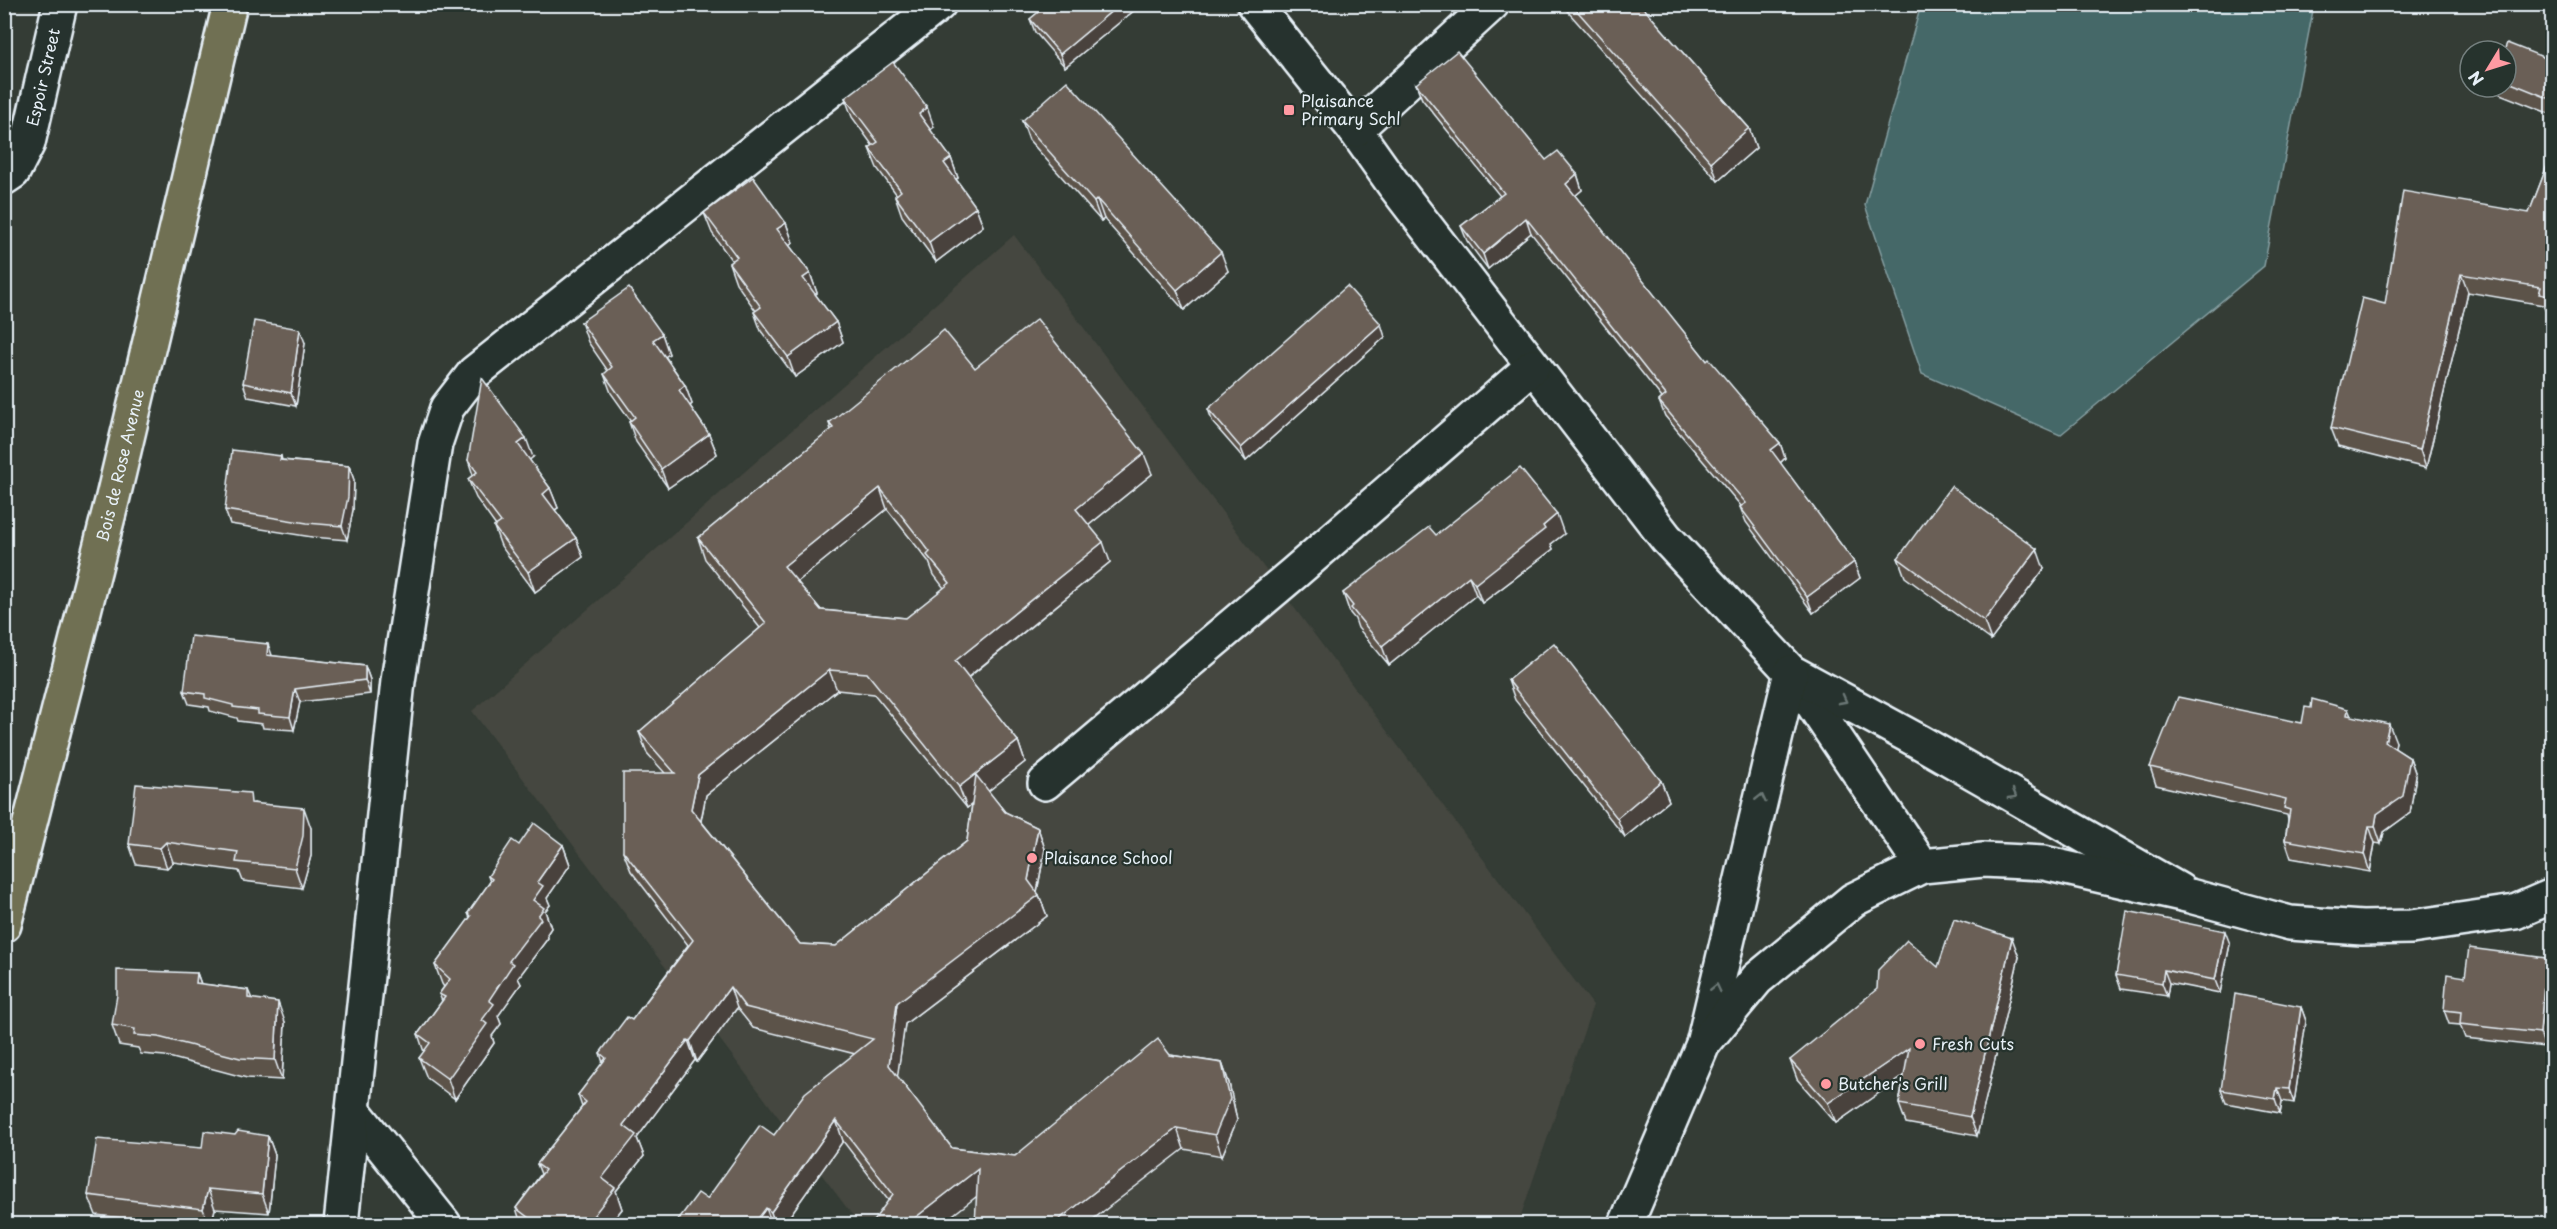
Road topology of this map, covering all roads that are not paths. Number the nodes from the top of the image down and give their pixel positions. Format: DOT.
graph roads {
  1 [pos="60,4"];
  2 [pos="230,4"];
  3 [pos="939,4"];
  4 [pos="1254,4"];
  5 [pos="1492,4"];
  6 [pos="1356,130"];
  7 [pos="4,178"];
  8 [pos="1533,366"];
  9 [pos="1791,672"];
  10 [pos="1045,783"];
  11 [pos="1922,866"];
  12 [pos="2190,896"];
  13 [pos="2553,896"];
  14 [pos="2515,912"];
  15 [pos="4,925"];
  16 [pos="2553,925"];
  17 [pos="1703,1044"];
  18 [pos="353,1110"];
  19 [pos="341,1224"];
  20 [pos="444,1224"];
  21 [pos="1626,1224"];
  1 -- 7 [label="street, Espoir Street"];
  2 -- 15 [label="main road, Bois de Rose Avenue"];
  3 -- 18 [label="street"];
  4 -- 6 [label="street"];
  5 -- 6 [label="street"];
  6 -- 8 [label="street"];
  8 -- 9 [label="street"];
  8 -- 10 [label="street"];
  9 -- 11 [label="street"];
  9 -- 12 [label="street, one-way"];
  17 -- 9 [label="street, one-way"];
  11 -- 12 [label="street"];
  11 -- 17 [label="street"];
  12 -- 14 [label="street"];
  13 -- 14 [label="street"];
  14 -- 16 [label="street"];
  17 -- 21 [label="street"];
  18 -- 19 [label="street"];
  18 -- 20 [label="street"];
}
